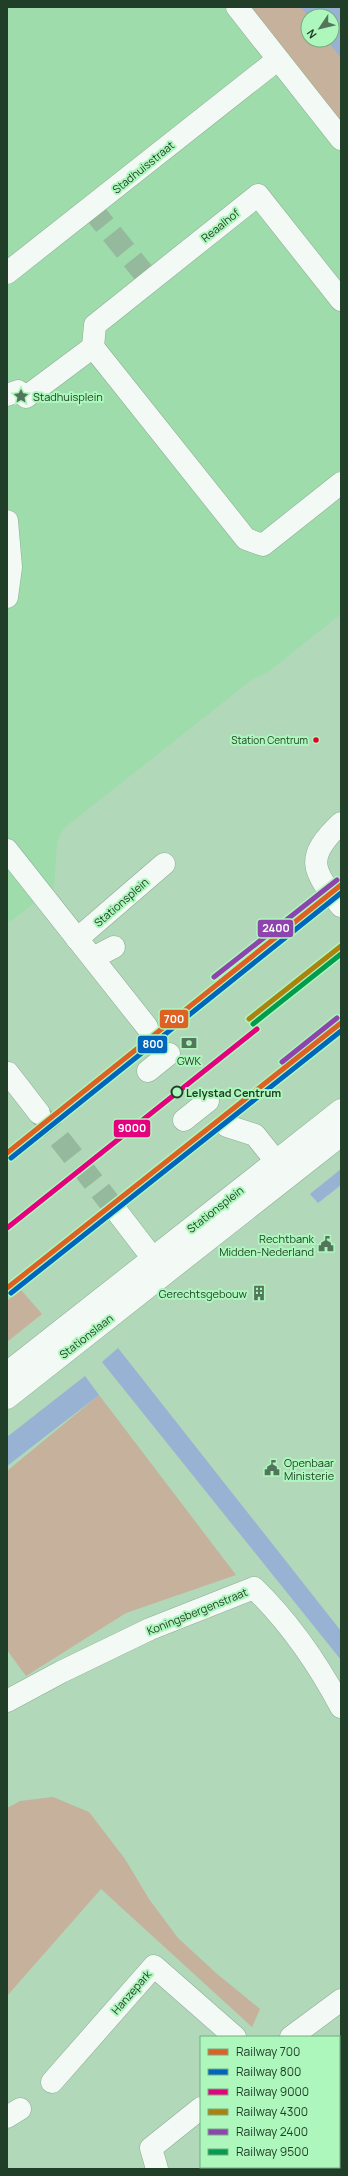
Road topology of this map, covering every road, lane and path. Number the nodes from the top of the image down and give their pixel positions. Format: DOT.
graph roads {
  1 [pos="237,7"];
  2 [pos="277,60"];
  3 [pos="341,139"];
  4 [pos="7,273"];
  5 [pos="341,300"];
  6 [pos="93,347"];
  7 [pos="10,388"];
  8 [pos="341,484"];
  9 [pos="7,521"];
  10 [pos="7,597"];
  11 [pos="341,823"];
  12 [pos="7,850"];
  13 [pos="164,864"];
  14 [pos="341,906"];
  15 [pos="77,939"];
  16 [pos="114,947"];
  17 [pos="93,958"];
  18 [pos="148,1027"];
  19 [pos="169,1054"];
  20 [pos="148,1071"];
  21 [pos="8,1074"];
  22 [pos="208,1101"];
  23 [pos="341,1110"];
  24 [pos="39,1113"];
  25 [pos="184,1120"];
  26 [pos="227,1126"];
  27 [pos="341,1135"];
  28 [pos="282,1169"];
  29 [pos="118,1213"];
  30 [pos="159,1266"];
  31 [pos="7,1373"];
  32 [pos="7,1398"];
  33 [pos="7,1700"];
  34 [pos="341,1707"];
  35 [pos="341,2000"];
  36 [pos="234,2036"];
  37 [pos="293,2036"];
  38 [pos="52,2082"];
  39 [pos="200,2109"];
  40 [pos="158,2169"];
  1 -- 2 [label="street"];
  2 -- 3 [label="street"];
  2 -- 4 [label="street, Stadhuisstraat"];
  5 -- 6 [label="street, Reaalhof"];
  6 -- 7 [label="street"];
  6 -- 8 [label="street"];
  9 -- 10 [label="street"];
  11 -- 14 [label="street"];
  12 -- 15 [label="street"];
  13 -- 15 [label="street, Stationsplein"];
  15 -- 17 [label="street"];
  16 -- 17 [label="street"];
  17 -- 18 [label="street"];
  19 -- 20 [label="street"];
  21 -- 24 [label="street"];
  22 -- 25 [label="street"];
  23 -- 28 [label="street, Stationsplein"];
  26 -- 28 [label="street"];
  27 -- 28 [label="street, Stationsplein"];
  28 -- 30 [label="street, Stationsplein"];
  29 -- 30 [label="street"];
  30 -- 31 [label="street, Stationslaan"];
  30 -- 32 [label="street, Stationslaan"];
  33 -- 34 [label="street, Koningsbergenstraat"];
  35 -- 37 [label="street"];
  36 -- 38 [label="street, Hanzepark"];
  39 -- 40 [label="street"];
}
